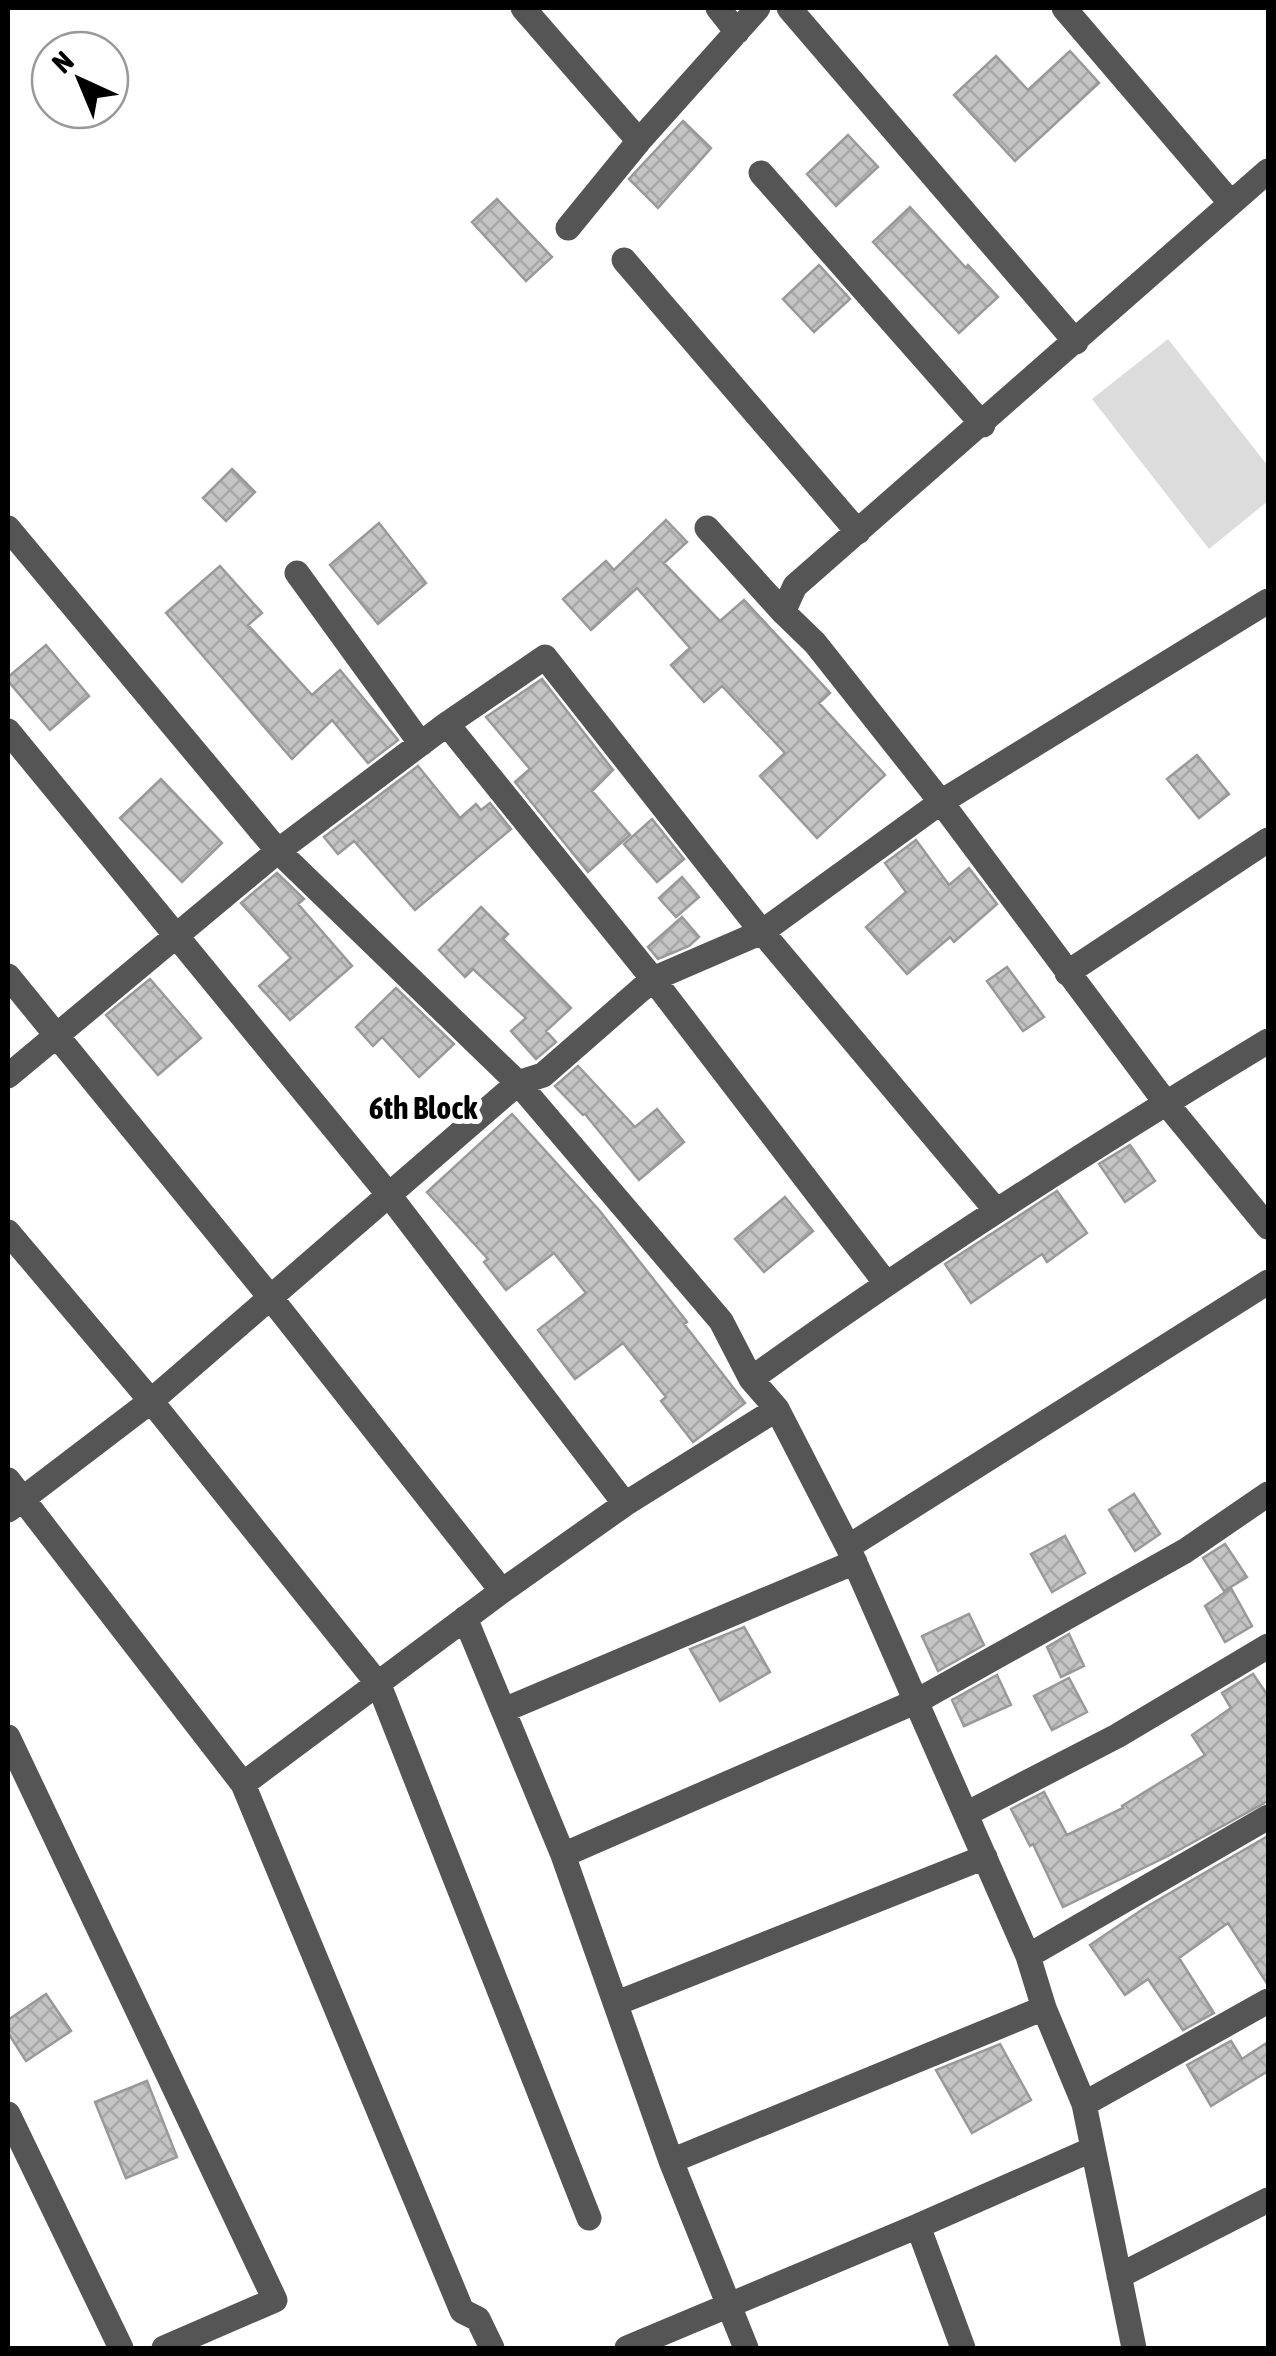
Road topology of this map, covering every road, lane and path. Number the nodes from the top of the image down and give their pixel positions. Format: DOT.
graph roads {
  1 [pos="523,8"];
  2 [pos="718,8"];
  3 [pos="758,8"];
  4 [pos="789,8"];
  5 [pos="1064,8"];
  6 [pos="737,32"];
  7 [pos="638,142"];
  8 [pos="1268,171"];
  9 [pos="761,173"];
  10 [pos="1230,202"];
  11 [pos="568,228"];
  12 [pos="624,260"];
  13 [pos="1076,342"];
  14 [pos="983,425"];
  15 [pos="8,528"];
  16 [pos="707,528"];
  17 [pos="858,532"];
  18 [pos="297,573"];
  19 [pos="1268,601"];
  20 [pos="783,612"];
  21 [pos="447,724"];
  22 [pos="8,732"];
  23 [pos="421,744"];
  24 [pos="941,802"];
  25 [pos="1268,840"];
  26 [pos="278,851"];
  27 [pos="762,932"];
  28 [pos="178,936"];
  29 [pos="1066,973"];
  30 [pos="8,976"];
  31 [pos="653,979"];
  32 [pos="56,1036"];
  33 [pos="1268,1041"];
  34 [pos="8,1076"];
  35 [pos="518,1084"];
  36 [pos="1166,1102"];
  37 [pos="389,1195"];
  38 [pos="995,1209"];
  39 [pos="1268,1227"];
  40 [pos="8,1232"];
  41 [pos="885,1282"];
  42 [pos="1268,1282"];
  43 [pos="270,1297"];
  44 [pos="752,1378"];
  45 [pos="152,1401"];
  46 [pos="777,1409"];
  47 [pos="1268,1494"];
  48 [pos="13,1496"];
  49 [pos="625,1504"];
  50 [pos="851,1554"];
  51 [pos="502,1591"];
  52 [pos="465,1618"];
  53 [pos="1268,1646"];
  54 [pos="379,1685"];
  55 [pos="917,1701"];
  56 [pos="504,1710"];
  57 [pos="8,1737"];
  58 [pos="243,1784"];
  59 [pos="968,1813"];
  60 [pos="1268,1817"];
  61 [pos="563,1855"];
  62 [pos="984,1857"];
  63 [pos="1028,1956"];
  64 [pos="1268,2000"];
  65 [pos="617,2002"];
  66 [pos="1044,2008"];
  67 [pos="1084,2104"];
  68 [pos="8,2114"];
  69 [pos="1093,2149"];
  70 [pos="671,2161"];
  71 [pos="1268,2200"];
  72 [pos="589,2218"];
  73 [pos="918,2226"];
  74 [pos="1118,2276"];
  75 [pos="730,2305"];
  76 [pos="121,2348"];
  77 [pos="164,2348"];
  78 [pos="492,2348"];
  79 [pos="626,2348"];
  80 [pos="746,2348"];
  81 [pos="963,2348"];
  82 [pos="1134,2348"];
  1 -- 7 [label="street"];
  2 -- 6 [label="street"];
  3 -- 6 [label="street"];
  4 -- 13 [label="street"];
  5 -- 10 [label="street"];
  6 -- 7 [label="street"];
  7 -- 11 [label="street"];
  8 -- 10 [label="street"];
  9 -- 14 [label="street"];
  10 -- 13 [label="street"];
  12 -- 17 [label="street"];
  13 -- 14 [label="street"];
  14 -- 17 [label="street"];
  15 -- 26 [label="street"];
  16 -- 20 [label="street"];
  17 -- 20 [label="street"];
  18 -- 23 [label="street"];
  19 -- 24 [label="street"];
  20 -- 24 [label="street"];
  21 -- 23 [label="street"];
  21 -- 27 [label="street"];
  21 -- 31 [label="street"];
  22 -- 28 [label="street"];
  23 -- 26 [label="street"];
  24 -- 27 [label="street"];
  24 -- 29 [label="street"];
  25 -- 29 [label="street"];
  26 -- 28 [label="street"];
  26 -- 35 [label="street"];
  27 -- 31 [label="street"];
  27 -- 38 [label="street"];
  28 -- 32 [label="street"];
  28 -- 37 [label="street"];
  29 -- 36 [label="street"];
  30 -- 32 [label="street"];
  31 -- 35 [label="street"];
  31 -- 41 [label="street"];
  32 -- 34 [label="street"];
  32 -- 43 [label="street"];
  33 -- 36 [label="street"];
  35 -- 37 [label="street"];
  35 -- 44 [label="street"];
  36 -- 38 [label="street"];
  36 -- 39 [label="street"];
  37 -- 43 [label="street"];
  37 -- 49 [label="street"];
  38 -- 41 [label="street"];
  40 -- 45 [label="street"];
  41 -- 44 [label="street"];
  42 -- 50 [label="street"];
  43 -- 45 [label="street"];
  43 -- 51 [label="street"];
  44 -- 46 [label="street"];
  45 -- 48 [label="street"];
  45 -- 54 [label="street"];
  46 -- 49 [label="street"];
  46 -- 50 [label="street"];
  47 -- 55 [label="street"];
  48 -- 58 [label="street"];
  49 -- 51 [label="street"];
  50 -- 55 [label="street"];
  50 -- 56 [label="street"];
  51 -- 52 [label="street"];
  52 -- 54 [label="street"];
  52 -- 56 [label="street"];
  53 -- 59 [label="street"];
  54 -- 58 [label="street"];
  54 -- 72 [label="street"];
  55 -- 59 [label="street"];
  55 -- 61 [label="street"];
  56 -- 61 [label="street"];
  57 -- 77 [label="street"];
  58 -- 78 [label="street"];
  59 -- 62 [label="street"];
  60 -- 63 [label="street"];
  61 -- 65 [label="street"];
  62 -- 63 [label="street"];
  62 -- 65 [label="street"];
  63 -- 66 [label="street"];
  64 -- 67 [label="street"];
  65 -- 70 [label="street"];
  66 -- 67 [label="street"];
  66 -- 70 [label="street"];
  67 -- 69 [label="street"];
  68 -- 76 [label="street"];
  69 -- 73 [label="street"];
  69 -- 74 [label="street"];
  70 -- 75 [label="street"];
  71 -- 74 [label="street"];
  73 -- 75 [label="street"];
  73 -- 81 [label="street"];
  74 -- 82 [label="street"];
  75 -- 79 [label="street"];
  75 -- 80 [label="street"];
}
